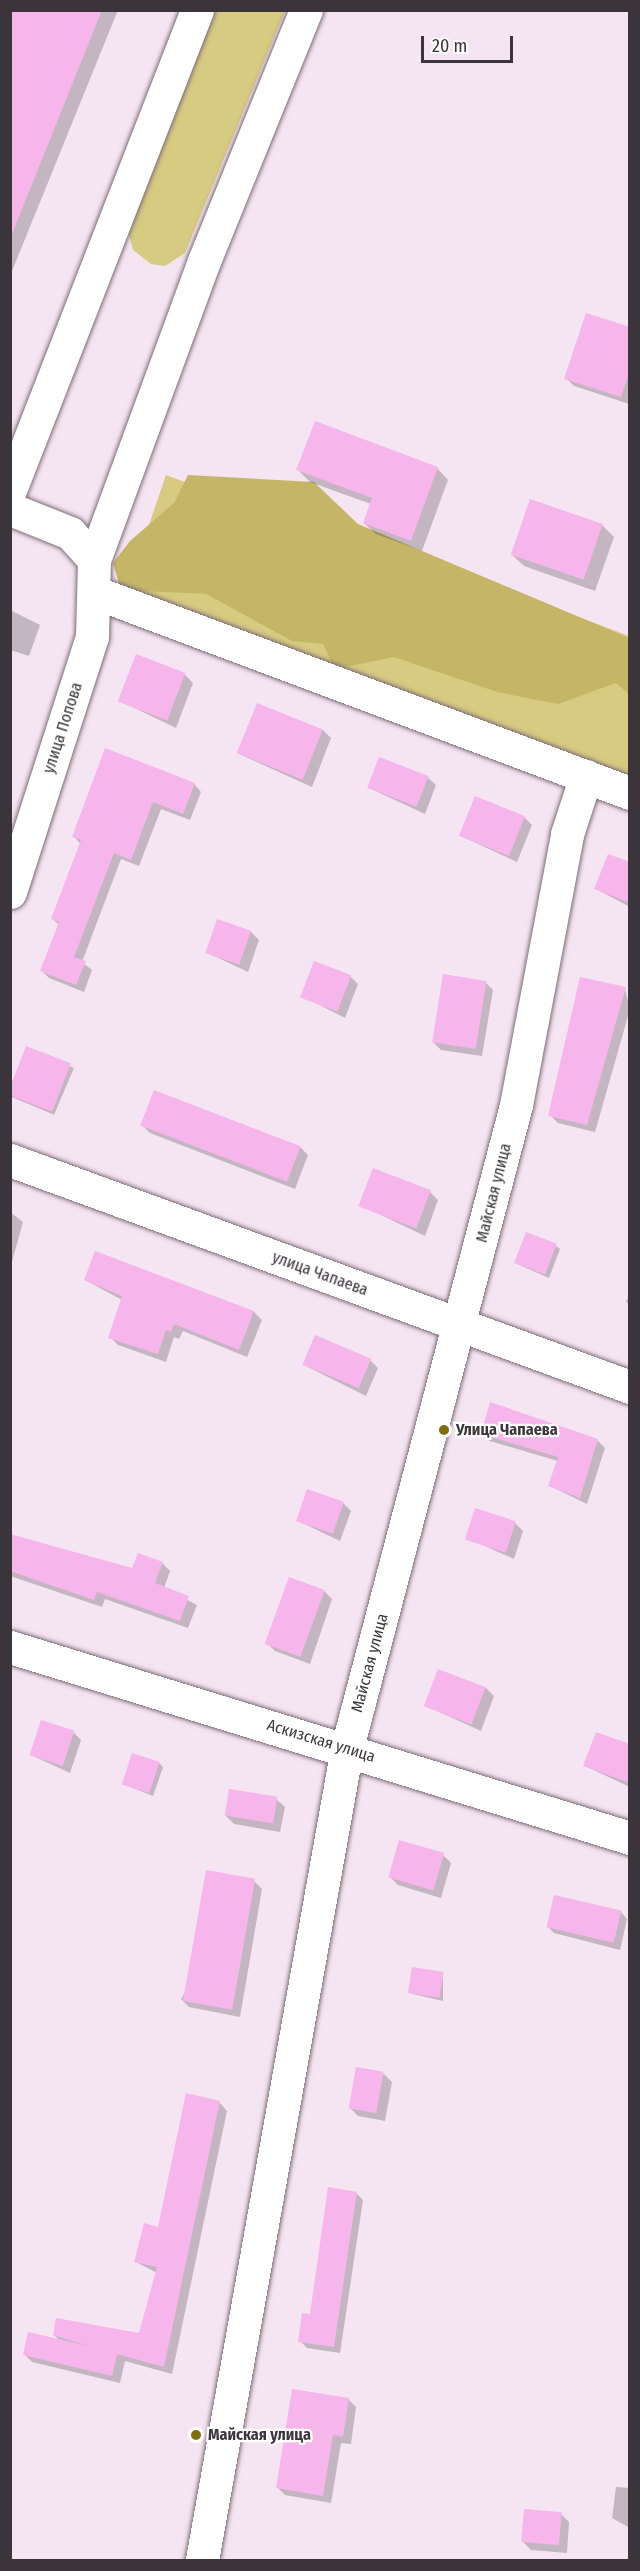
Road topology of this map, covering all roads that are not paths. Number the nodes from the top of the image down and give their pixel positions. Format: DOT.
graph roads {
  1 [pos="196,10"];
  2 [pos="306,10"];
  3 [pos="10,490"];
  4 [pos="10,509"];
  5 [pos="94,560"];
  6 [pos="96,593"];
  7 [pos="586,776"];
  8 [pos="630,793"];
  9 [pos="10,892"];
  10 [pos="10,1160"];
  11 [pos="460,1325"];
  12 [pos="630,1387"];
  13 [pos="10,1647"];
  14 [pos="347,1748"];
  15 [pos="630,1838"];
  16 [pos="202,2560"];
  1 -- 3 [label="street"];
  2 -- 5 [label="street"];
  4 -- 5 [label="street"];
  5 -- 6 [label="street, улица Попова"];
  6 -- 7 [label="street"];
  6 -- 9 [label="street, улица Попова"];
  7 -- 8 [label="street"];
  7 -- 11 [label="street, Майская улица"];
  10 -- 11 [label="street, улица Чапаева"];
  11 -- 12 [label="street, улица Чапаева"];
  11 -- 14 [label="street, Майская улица"];
  13 -- 14 [label="street, Аскизская улица"];
  14 -- 15 [label="street, Аскизская улица"];
  14 -- 16 [label="street, Майская улица"];
}
